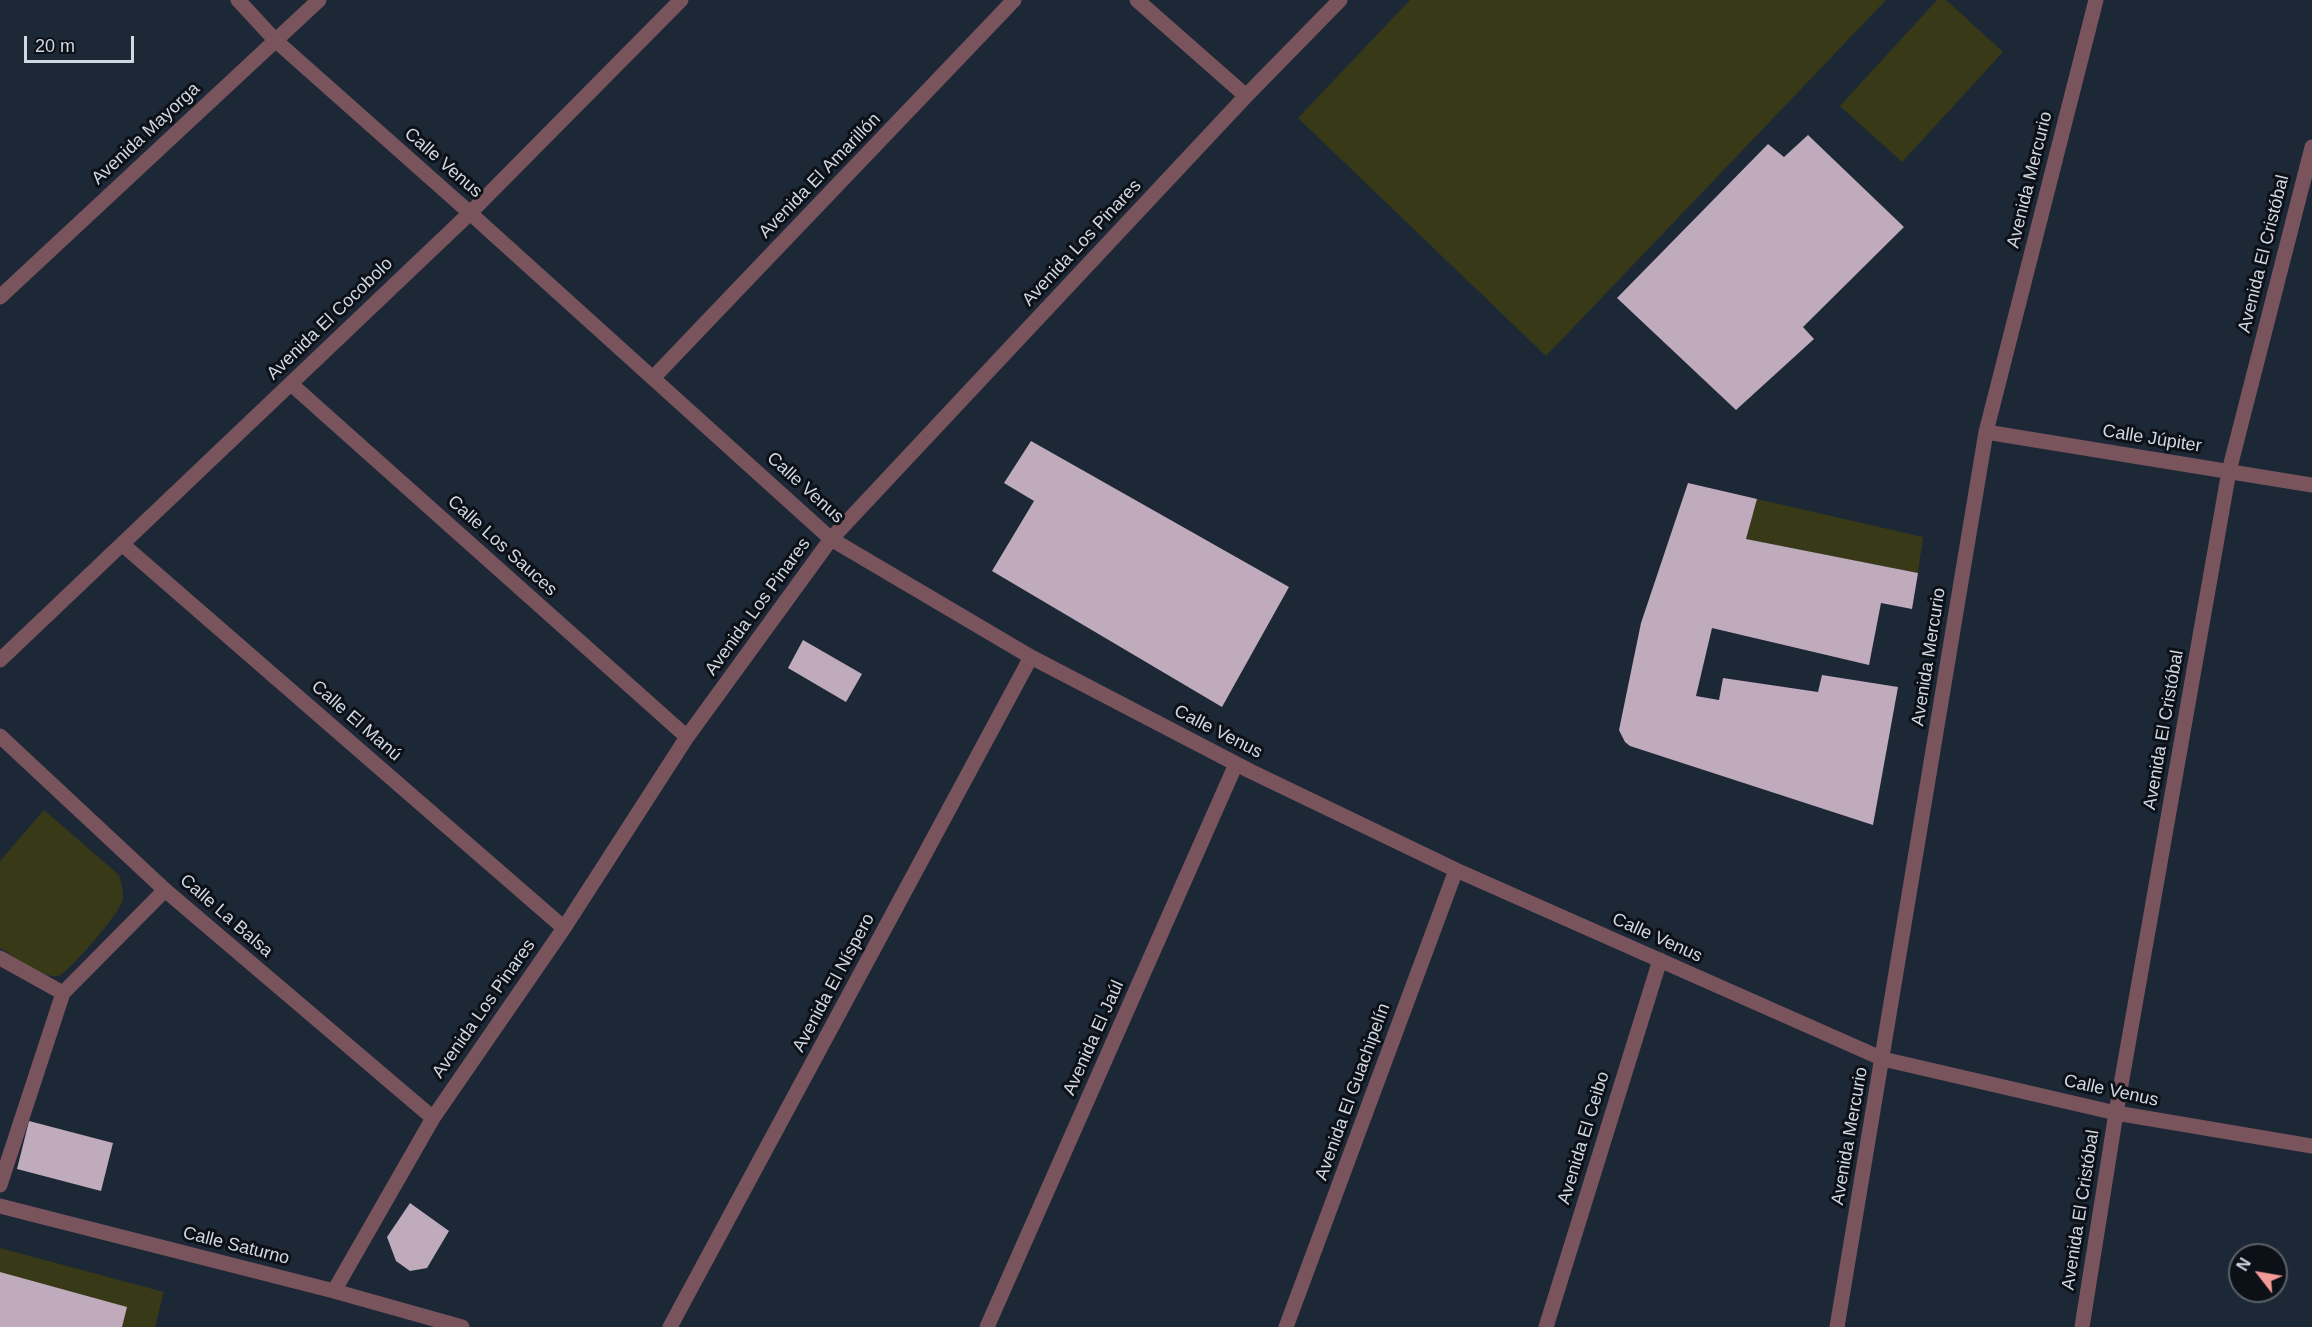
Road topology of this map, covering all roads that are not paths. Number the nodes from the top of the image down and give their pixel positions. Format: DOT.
graph roads {
  1 [pos="238,0"];
  2 [pos="319,0"];
  3 [pos="681,0"];
  4 [pos="1014,0"];
  5 [pos="1137,0"];
  6 [pos="1340,0"];
  7 [pos="2096,0"];
  8 [pos="275,40"];
  9 [pos="1246,96"];
  10 [pos="2312,147"];
  11 [pos="470,213"];
  12 [pos="0,297"];
  13 [pos="653,378"];
  14 [pos="291,384"];
  15 [pos="1986,432"];
  16 [pos="2229,471"];
  17 [pos="2312,485"];
  18 [pos="831,539"];
  19 [pos="122,544"];
  20 [pos="1031,657"];
  21 [pos="0,660"];
  22 [pos="0,736"];
  23 [pos="687,738"];
  24 [pos="1236,764"];
  25 [pos="1456,870"];
  26 [pos="165,890"];
  27 [pos="564,928"];
  28 [pos="0,958"];
  29 [pos="1660,960"];
  30 [pos="63,993"];
  31 [pos="1883,1059"];
  32 [pos="2116,1113"];
  33 [pos="433,1118"];
  34 [pos="2312,1146"];
  35 [pos="0,1185"];
  36 [pos="0,1206"];
  37 [pos="334,1291"];
  38 [pos="462,1327"];
  39 [pos="670,1327"];
  40 [pos="987,1327"];
  41 [pos="1286,1327"];
  42 [pos="1546,1327"];
  43 [pos="1837,1327"];
  44 [pos="2082,1327"];
  1 -- 8 [label="street, Calle Venus"];
  2 -- 8 [label="street, Avenida Mayorga"];
  3 -- 11 [label="street, Avenida El Cocobolo"];
  4 -- 13 [label="street, Avenida El Amarillón"];
  5 -- 9 [label="street"];
  6 -- 9 [label="street, Avenida Los Pinares"];
  7 -- 15 [label="street, Avenida Mercurio"];
  8 -- 11 [label="street, Calle Venus"];
  8 -- 12 [label="street, Avenida Mayorga"];
  9 -- 18 [label="street, Avenida Los Pinares"];
  10 -- 16 [label="street, Avenida El Cristóbal"];
  11 -- 13 [label="street, Calle Venus"];
  11 -- 14 [label="street, Avenida El Cocobolo"];
  13 -- 18 [label="street, Calle Venus"];
  14 -- 19 [label="street, Avenida El Cocobolo"];
  14 -- 23 [label="street, Calle Los Sauces"];
  15 -- 16 [label="street, Calle Júpiter"];
  15 -- 31 [label="street, Avenida Mercurio"];
  16 -- 17 [label="street, Calle Júpiter"];
  16 -- 32 [label="street, Avenida El Cristóbal"];
  18 -- 20 [label="street, Calle Venus"];
  18 -- 23 [label="street, Avenida Los Pinares"];
  19 -- 21 [label="street, Avenida El Cocobolo"];
  19 -- 27 [label="street, Calle El Manú"];
  20 -- 24 [label="street, Calle Venus"];
  20 -- 39 [label="street, Avenida El Níspero"];
  22 -- 26 [label="street, Calle La Balsa"];
  23 -- 27 [label="street, Avenida Los Pinares"];
  24 -- 25 [label="street, Calle Venus"];
  24 -- 40 [label="street, Avenida El Jaúl"];
  25 -- 29 [label="street, Calle Venus"];
  25 -- 41 [label="street, Avenida El Guachipelín"];
  26 -- 30 [label="street"];
  26 -- 33 [label="street, Calle La Balsa"];
  27 -- 33 [label="street, Avenida Los Pinares"];
  28 -- 30 [label="street"];
  29 -- 31 [label="street, Calle Venus"];
  29 -- 42 [label="street, Avenida El Ceibo"];
  30 -- 35 [label="street"];
  31 -- 32 [label="street, Calle Venus"];
  31 -- 43 [label="street, Avenida Mercurio"];
  32 -- 34 [label="street, Calle Venus"];
  32 -- 44 [label="street, Avenida El Cristóbal"];
  33 -- 37 [label="street, Avenida Los Pinares"];
  36 -- 37 [label="street, Calle Saturno"];
  37 -- 38 [label="street, Calle Saturno"];
}
